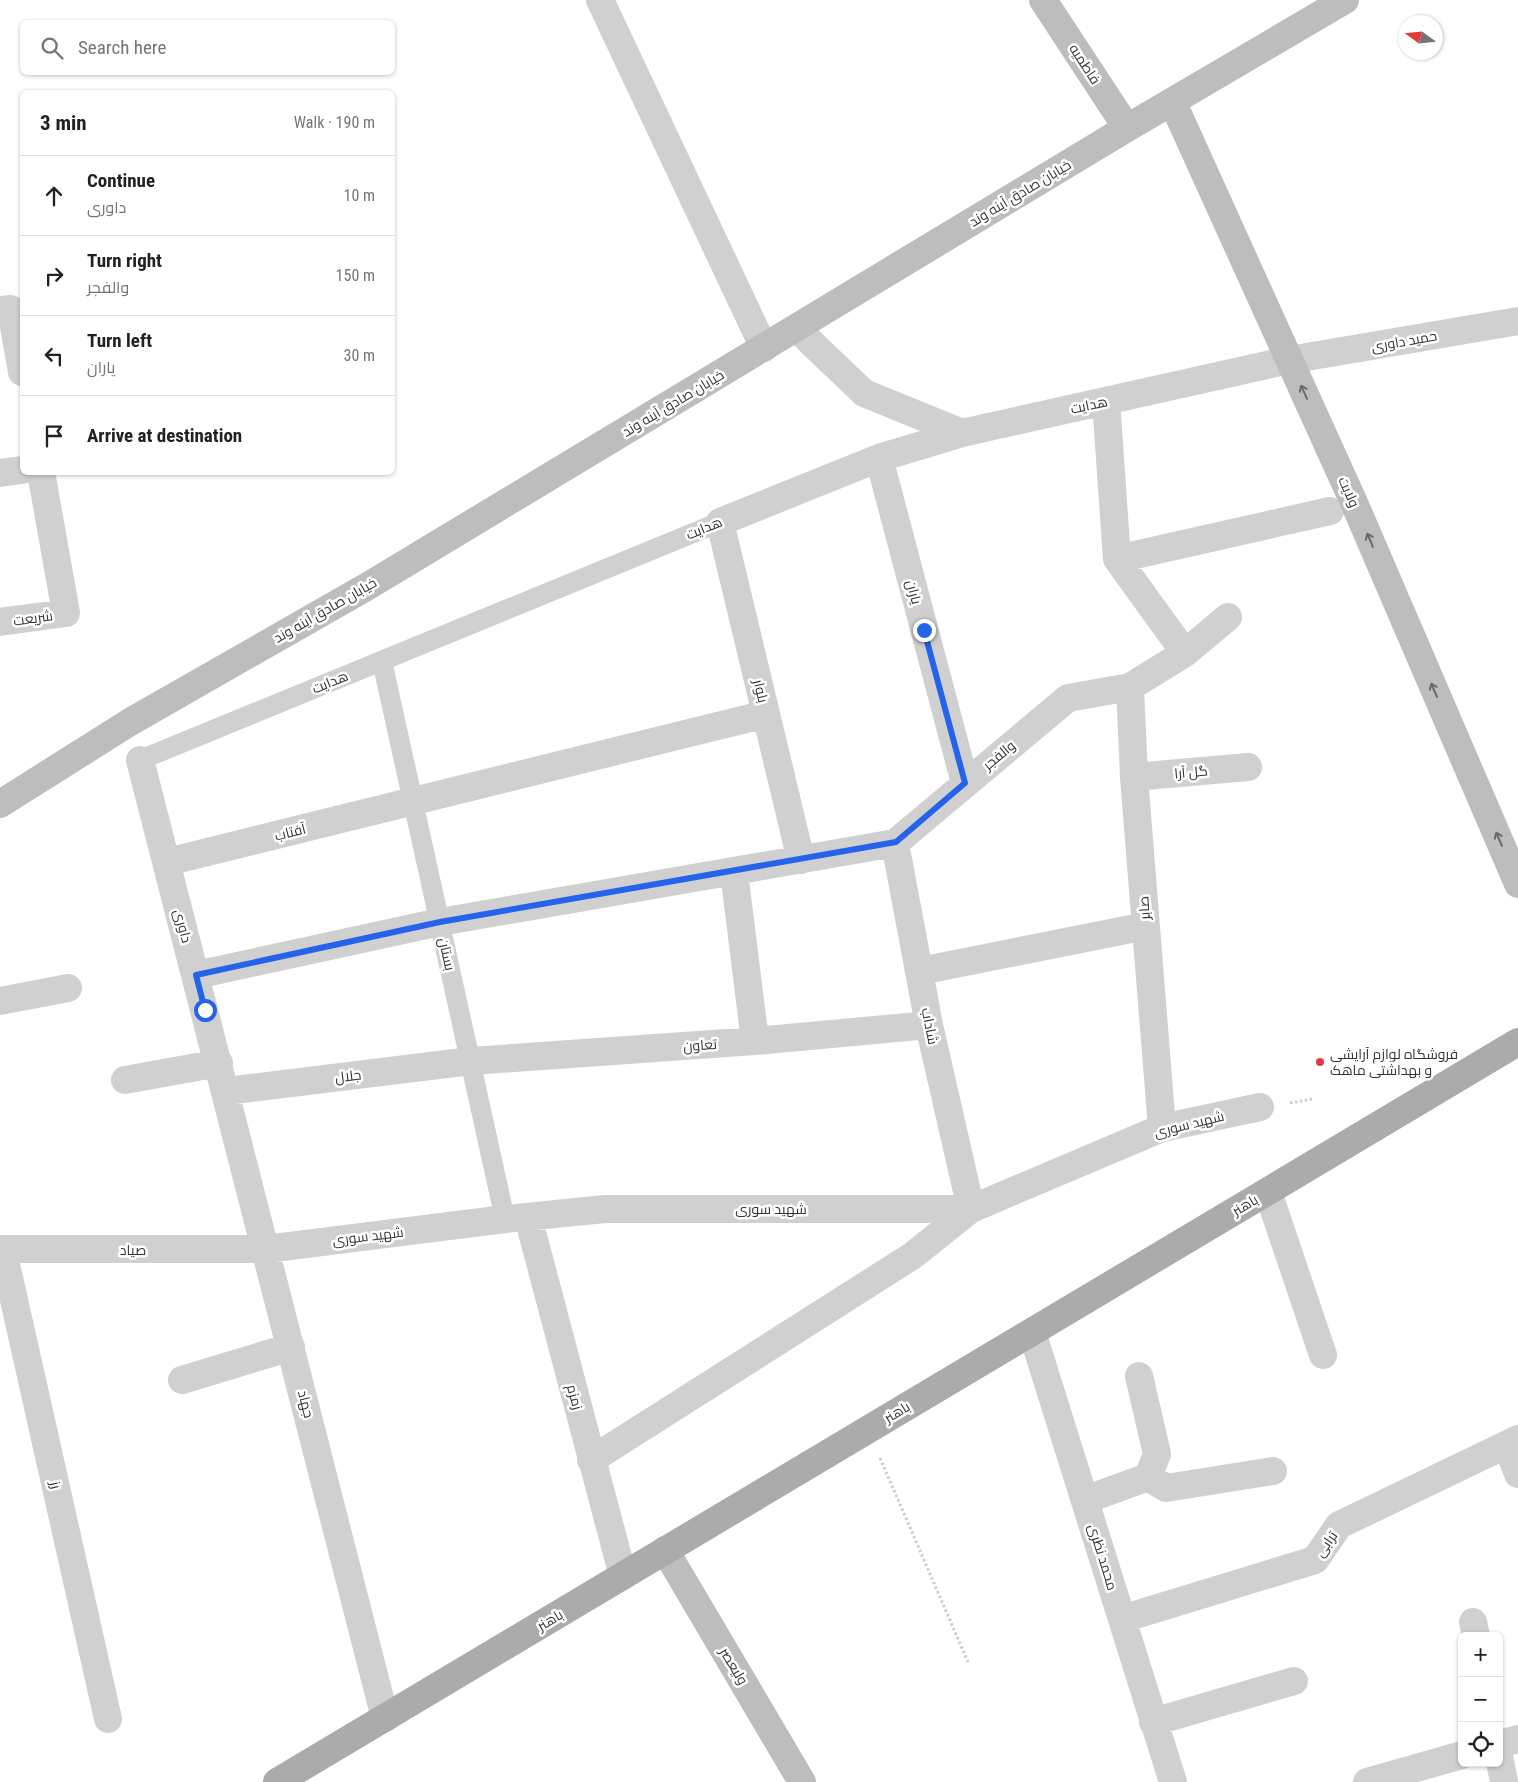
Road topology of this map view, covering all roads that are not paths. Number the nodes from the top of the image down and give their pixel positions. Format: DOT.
graph roads {
  1 [pos="600,0"];
  2 [pos="1043,0"];
  3 [pos="1345,0"];
  4 [pos="1173,103"];
  5 [pos="1127,128"];
  6 [pos="0,310"];
  7 [pos="1518,321"];
  8 [pos="797,329"];
  9 [pos="764,348"];
  10 [pos="1289,360"];
  11 [pos="20,361"];
  12 [pos="1106,401"];
  13 [pos="962,433"];
  14 [pos="879,458"];
  15 [pos="20,470"];
  16 [pos="0,473"];
  17 [pos="42,475"];
  18 [pos="1330,511"];
  19 [pos="720,522"];
  20 [pos="1117,559"];
  21 [pos="1228,617"];
  22 [pos="0,622"];
  23 [pos="1185,653"];
  24 [pos="382,661"];
  25 [pos="1130,687"];
  26 [pos="766,714"];
  27 [pos="140,760"];
  28 [pos="1248,767"];
  29 [pos="1134,777"];
  30 [pos="965,783"];
  31 [pos="414,802"];
  32 [pos="0,804"];
  33 [pos="896,842"];
  34 [pos="801,860"];
  35 [pos="167,862"];
  36 [pos="734,872"];
  37 [pos="1518,884"];
  38 [pos="440,922"];
  39 [pos="1146,926"];
  40 [pos="920,971"];
  41 [pos="196,975"];
  42 [pos="68,988"];
  43 [pos="0,1001"];
  44 [pos="929,1025"];
  45 [pos="755,1041"];
  46 [pos="1518,1042"];
  47 [pos="471,1062"];
  48 [pos="219,1064"];
  49 [pos="124,1080"];
  50 [pos="226,1091"];
  51 [pos="1260,1108"];
  52 [pos="1162,1128"];
  53 [pos="1268,1192"];
  54 [pos="971,1209"];
  55 [pos="516,1218"];
  56 [pos="266,1249"];
  57 [pos="2,1250"];
  58 [pos="1032,1332"];
  59 [pos="292,1348"];
  60 [pos="1323,1355"];
  61 [pos="1139,1376"];
  62 [pos="182,1380"];
  63 [pos="1512,1442"];
  64 [pos="591,1460"];
  65 [pos="1273,1471"];
  66 [pos="1518,1474"];
  67 [pos="1148,1477"];
  68 [pos="1085,1500"];
  69 [pos="665,1550"];
  70 [pos="623,1576"];
  71 [pos="1122,1618"];
  72 [pos="1294,1681"];
  73 [pos="385,1718"];
  74 [pos="108,1719"];
  75 [pos="1153,1722"];
  76 [pos="1518,1739"];
  77 [pos="1503,1743"];
  78 [pos="1458,1756"];
  79 [pos="1501,1767"];
  80 [pos="277,1782"];
  81 [pos="802,1782"];
  82 [pos="1173,1782"];
  83 [pos="1367,1782"];
  84 [pos="1504,1782"];
  1 -- 9 [label="street"];
  2 -- 5 [label="main road, فاطمیه"];
  3 -- 4 [label="main road, خیابان صادق آینه وند"];
  4 -- 5 [label="main road, خیابان صادق آینه وند"];
  4 -- 10 [label="main road, ولایت"];
  5 -- 8 [label="main road, خیابان صادق آینه وند"];
  6 -- 11 [label="street"];
  7 -- 10 [label="street, حمید داوری"];
  8 -- 9 [label="main road, خیابان صادق آینه وند"];
  8 -- 13 [label="street"];
  9 -- 32 [label="main road, خیابان صادق آینه وند"];
  10 -- 12 [label="street, هدایت"];
  37 -- 10 [label="main road, ولایت, one-way"];
  12 -- 13 [label="street, هدایت"];
  12 -- 20 [label="street"];
  13 -- 14 [label="street, هدایت"];
  14 -- 19 [label="street, هدایت"];
  14 -- 30 [label="street, یاران"];
  15 -- 16 [label="street"];
  17 -- 22 [label="street, شریعت"];
  18 -- 20 [label="street"];
  19 -- 24 [label="lane, هدایت"];
  19 -- 26 [label="street, بلوار"];
  20 -- 23 [label="street"];
  21 -- 23 [label="street, والفجر"];
  23 -- 25 [label="street, والفجر"];
  24 -- 27 [label="lane, هدایت"];
  24 -- 31 [label="lane, بستان"];
  25 -- 29 [label="street, صابر"];
  25 -- 30 [label="street, والفجر"];
  26 -- 31 [label="street, آفتاب"];
  26 -- 34 [label="street, بلوار"];
  27 -- 35 [label="street, داوری"];
  28 -- 29 [label="street, گل آرا"];
  29 -- 39 [label="street, صابر"];
  30 -- 33 [label="street, والفجر"];
  31 -- 35 [label="street, آفتاب"];
  31 -- 38 [label="lane, بستان"];
  33 -- 34 [label="street, والفجر"];
  33 -- 40 [label="street, شاداب"];
  34 -- 36 [label="street, والفجر"];
  35 -- 41 [label="street, داوری"];
  36 -- 38 [label="street, والفجر"];
  36 -- 45 [label="street"];
  38 -- 41 [label="street, والفجر"];
  38 -- 47 [label="lane, بستان"];
  39 -- 40 [label="street"];
  39 -- 52 [label="street, صابر"];
  40 -- 44 [label="street, شاداب"];
  41 -- 48 [label="street, داوری"];
  42 -- 43 [label="street"];
  44 -- 45 [label="street, تعاون"];
  44 -- 54 [label="street, شاداب"];
  45 -- 47 [label="street, تعاون"];
  46 -- 53 [label="main road, باهنر"];
  47 -- 50 [label="street, جلال"];
  47 -- 55 [label="lane, بستان"];
  48 -- 49 [label="street"];
  48 -- 50 [label="street, داوری"];
  50 -- 56 [label="street, جهاد"];
  51 -- 52 [label="street, شهید سوری"];
  52 -- 54 [label="street, شهید سوری"];
  53 -- 58 [label="main road, باهنر"];
  53 -- 60 [label="street"];
  54 -- 55 [label="street, شهید سوری"];
  54 -- 64 [label="street"];
  55 -- 56 [label="street, شهید سوری"];
  55 -- 64 [label="street, زمزم"];
  56 -- 57 [label="street, صیاد"];
  56 -- 59 [label="street, جهاد"];
  57 -- 74 [label="street, رز"];
  58 -- 68 [label="street, محمد نظری"];
  58 -- 69 [label="main road, باهنر"];
  59 -- 62 [label="street"];
  59 -- 73 [label="street, جهاد"];
  61 -- 67 [label="street"];
  63 -- 66 [label="street"];
  63 -- 71 [label="street, ترابی"];
  64 -- 70 [label="street, زمزم"];
  65 -- 67 [label="street"];
  67 -- 68 [label="street"];
  68 -- 71 [label="street, محمد نظری"];
  69 -- 70 [label="main road, باهنر"];
  69 -- 81 [label="main road, ولیعصر"];
  70 -- 73 [label="main road, باهنر"];
  71 -- 75 [label="street, محمد نظری"];
  72 -- 75 [label="street"];
  73 -- 80 [label="main road, باهنر"];
  75 -- 82 [label="street, محمد نظری"];
  76 -- 77 [label="street"];
  78 -- 83 [label="street"];
  79 -- 84 [label="street"];
}
